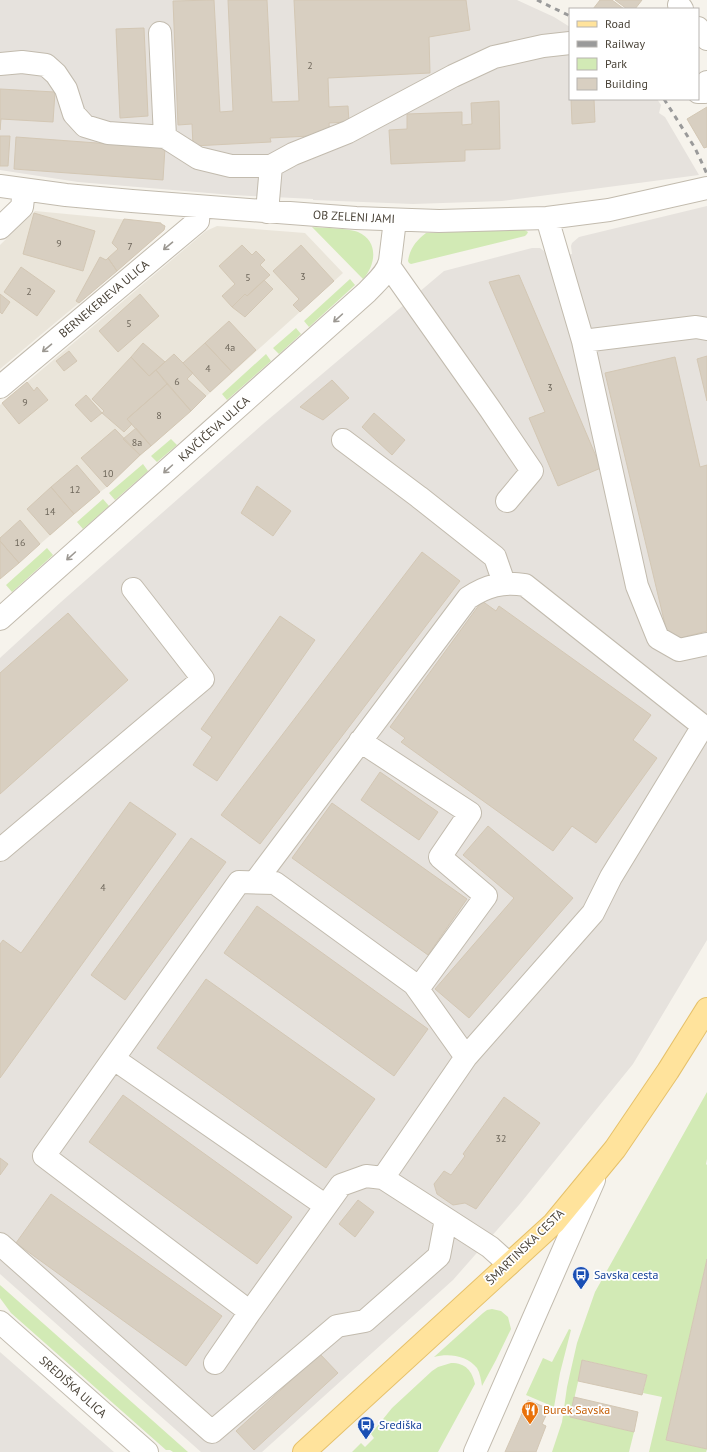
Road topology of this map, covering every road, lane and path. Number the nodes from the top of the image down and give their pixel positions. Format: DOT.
graph roads {
  1 [pos="699,29"];
  2 [pos="160,33"];
  3 [pos="707,39"];
  4 [pos="569,43"];
  5 [pos="0,64"];
  6 [pos="165,137"];
  7 [pos="270,166"];
  8 [pos="0,186"];
  9 [pos="707,188"];
  10 [pos="23,198"];
  11 [pos="199,207"];
  12 [pos="267,212"];
  13 [pos="547,218"];
  14 [pos="394,220"];
  15 [pos="0,228"];
  16 [pos="389,266"];
  17 [pos="707,329"];
  18 [pos="583,341"];
  19 [pos="0,387"];
  20 [pos="343,440"];
  21 [pos="507,501"];
  22 [pos="504,583"];
  23 [pos="133,589"];
  24 [pos="0,619"];
  25 [pos="707,644"];
  26 [pos="360,741"];
  27 [pos="0,850"];
  28 [pos="255,882"];
  29 [pos="418,989"];
  30 [pos="707,1009"];
  31 [pos="466,1057"];
  32 [pos="114,1059"];
  33 [pos="596,1173"];
  34 [pos="383,1178"];
  35 [pos="326,1206"];
  36 [pos="446,1219"];
  37 [pos="0,1244"];
  38 [pos="509,1264"];
  39 [pos="250,1312"];
  40 [pos="0,1322"];
  41 [pos="215,1363"];
  42 [pos="147,1452"];
  43 [pos="304,1452"];
  44 [pos="474,1452"];
  1 -- 3 [label="street"];
  2 -- 6 [label="street"];
  4 -- 7 [label="street"];
  5 -- 6 [label="street"];
  6 -- 7 [label="street"];
  7 -- 12 [label="street"];
  8 -- 10 [label="street, OB ZELENI JAMI"];
  9 -- 13 [label="street, OB ZELENI JAMI"];
  10 -- 11 [label="street, OB ZELENI JAMI"];
  10 -- 15 [label="street"];
  11 -- 12 [label="street, OB ZELENI JAMI"];
  11 -- 19 [label="street, BERNEKERJEVA ULICA, one-way"];
  12 -- 14 [label="street, OB ZELENI JAMI"];
  13 -- 14 [label="street, OB ZELENI JAMI"];
  13 -- 18 [label="street"];
  14 -- 16 [label="street, KAVČIČEVA ULICA"];
  16 -- 21 [label="street"];
  16 -- 24 [label="street, KAVČIČEVA ULICA, one-way"];
  17 -- 18 [label="street"];
  18 -- 25 [label="street"];
  20 -- 22 [label="street"];
  22 -- 26 [label="street"];
  22 -- 31 [label="street"];
  23 -- 27 [label="street"];
  26 -- 28 [label="street"];
  26 -- 29 [label="street"];
  28 -- 29 [label="street"];
  28 -- 32 [label="street"];
  29 -- 31 [label="street"];
  30 -- 33 [label="main road, ŠMARTINSKA CESTA"];
  31 -- 34 [label="street"];
  32 -- 35 [label="street"];
  32 -- 39 [label="street"];
  33 -- 38 [label="main road, ŠMARTINSKA CESTA"];
  33 -- 44 [label="street"];
  34 -- 35 [label="street"];
  34 -- 36 [label="street"];
  35 -- 39 [label="street"];
  36 -- 37 [label="street"];
  36 -- 38 [label="street"];
  38 -- 43 [label="main road, ŠMARTINSKA CESTA"];
  39 -- 41 [label="street"];
  40 -- 42 [label="street, SREDIŠKA ULICA"];
}
